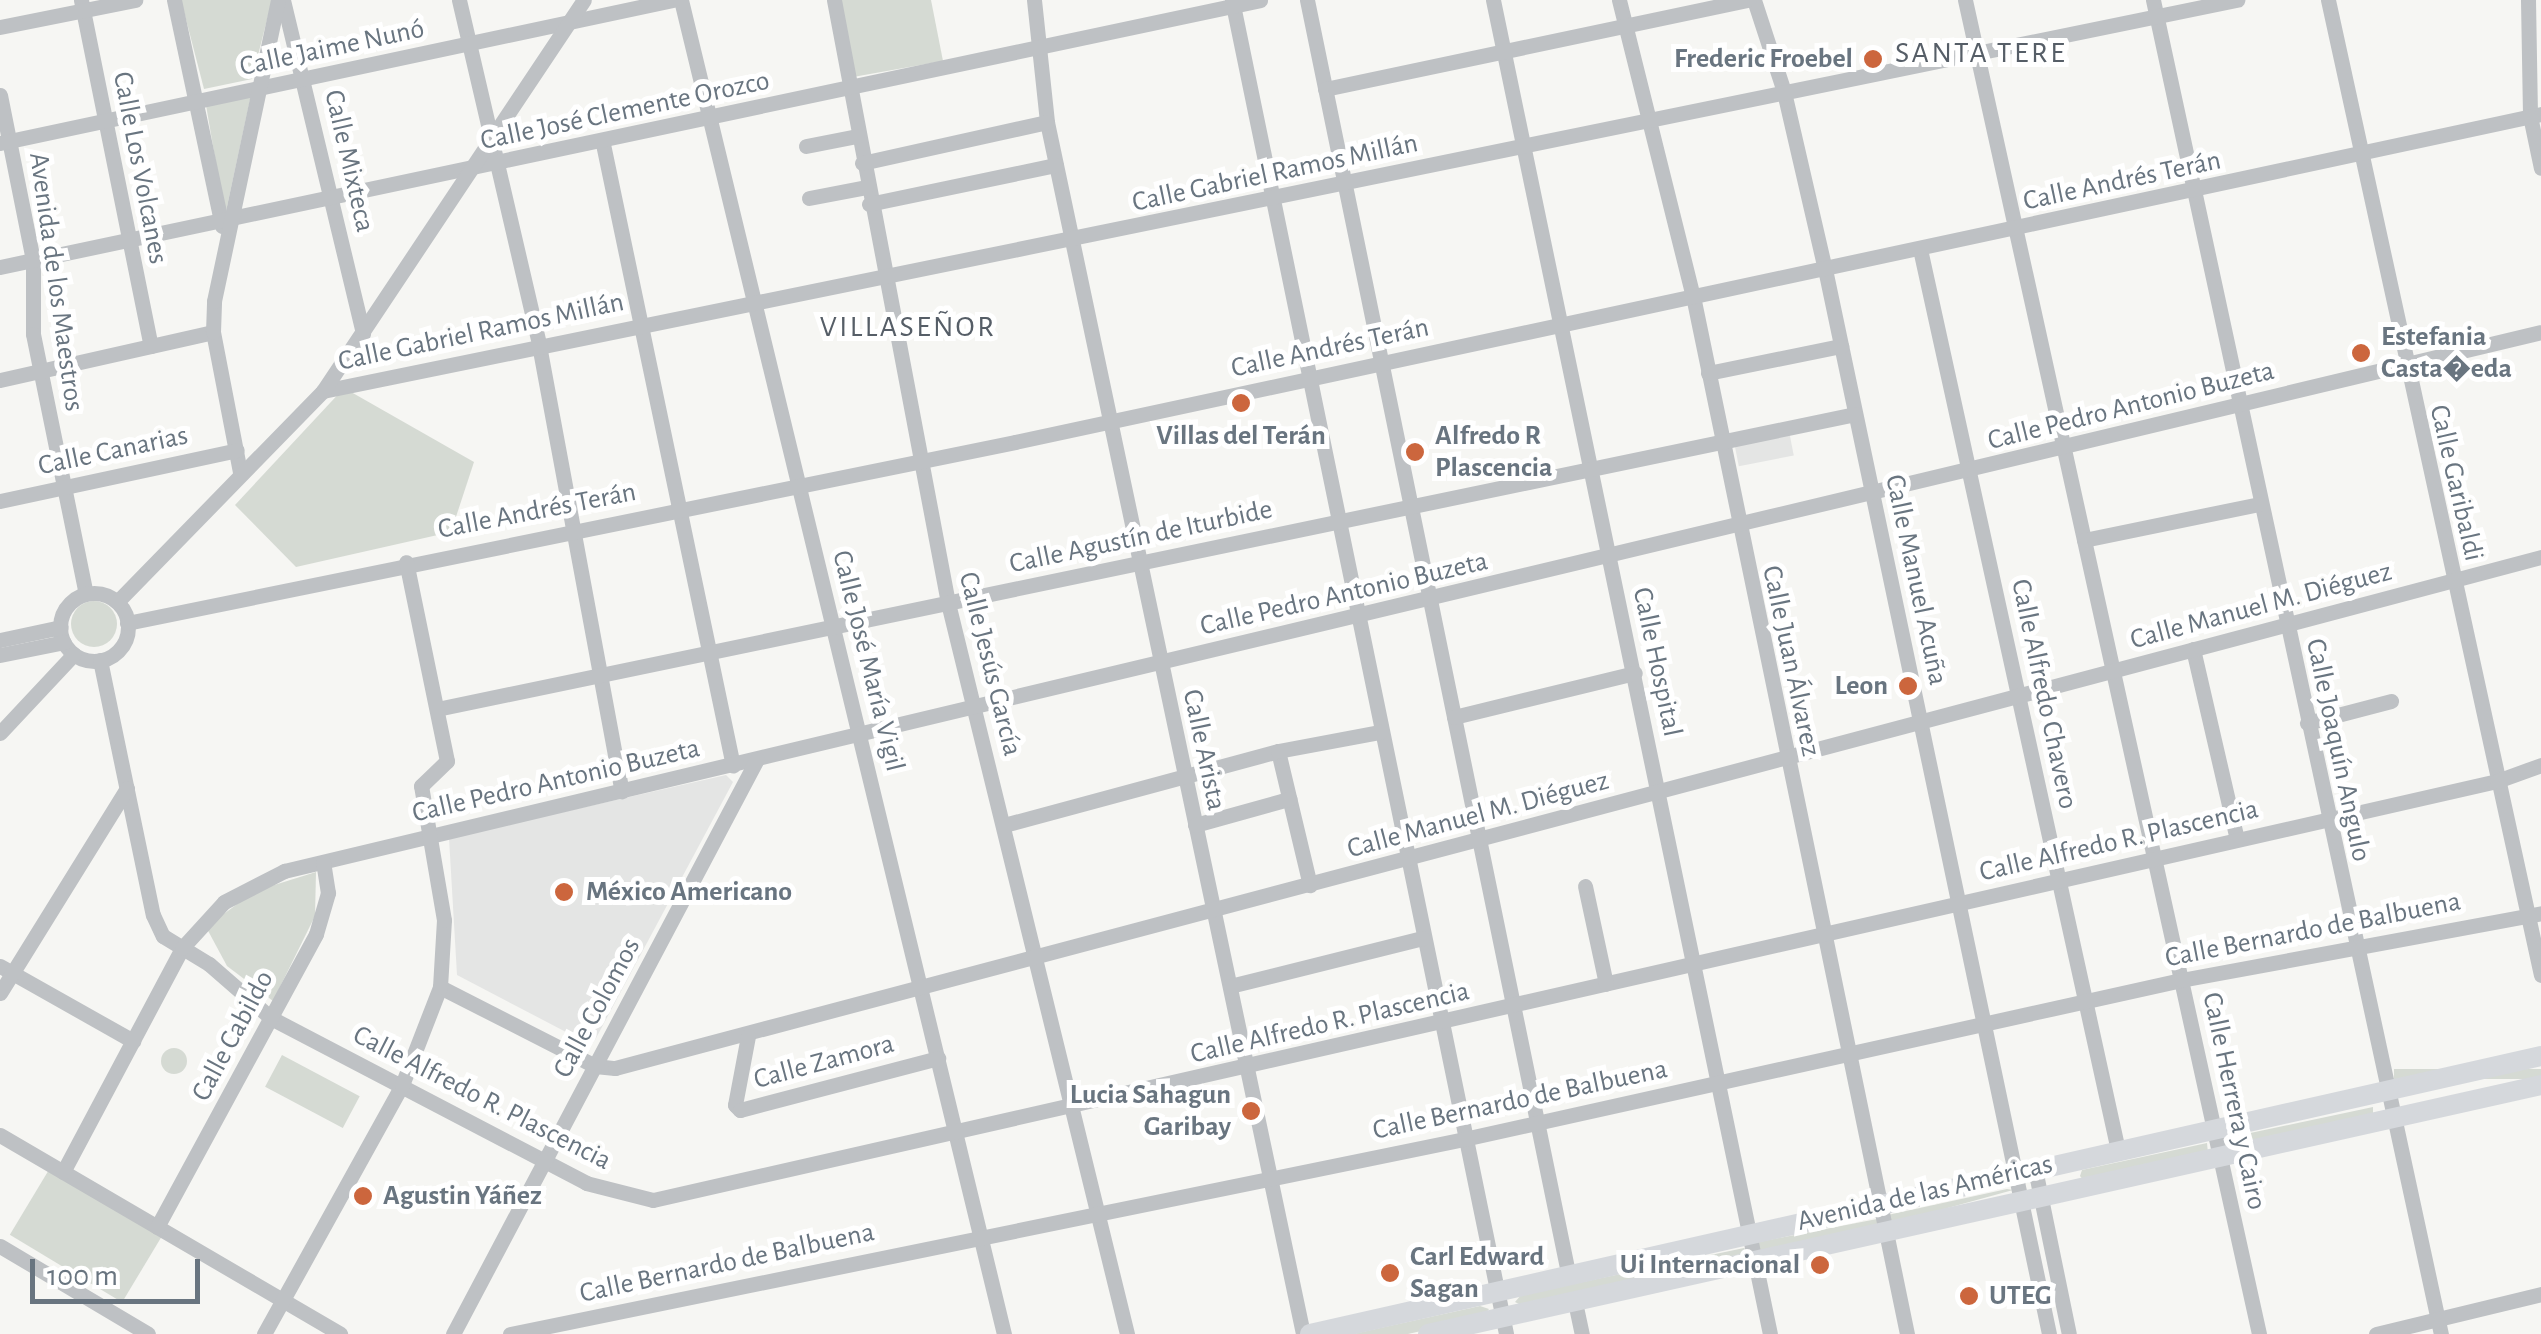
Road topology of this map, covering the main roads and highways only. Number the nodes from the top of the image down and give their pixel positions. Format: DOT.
graph roads {
  1 [pos="2541,1056"];
  2 [pos="2541,1086"];
  3 [pos="1504,1326"];
  4 [pos="1307,1334"];
  5 [pos="1428,1334"];
  1 -- 4 [label="main road, Avenida de las Américas"];
  2 -- 3 [label="main road, Avenida de las Américas"];
  3 -- 5 [label="main road, Avenida de las Américas"];
}
